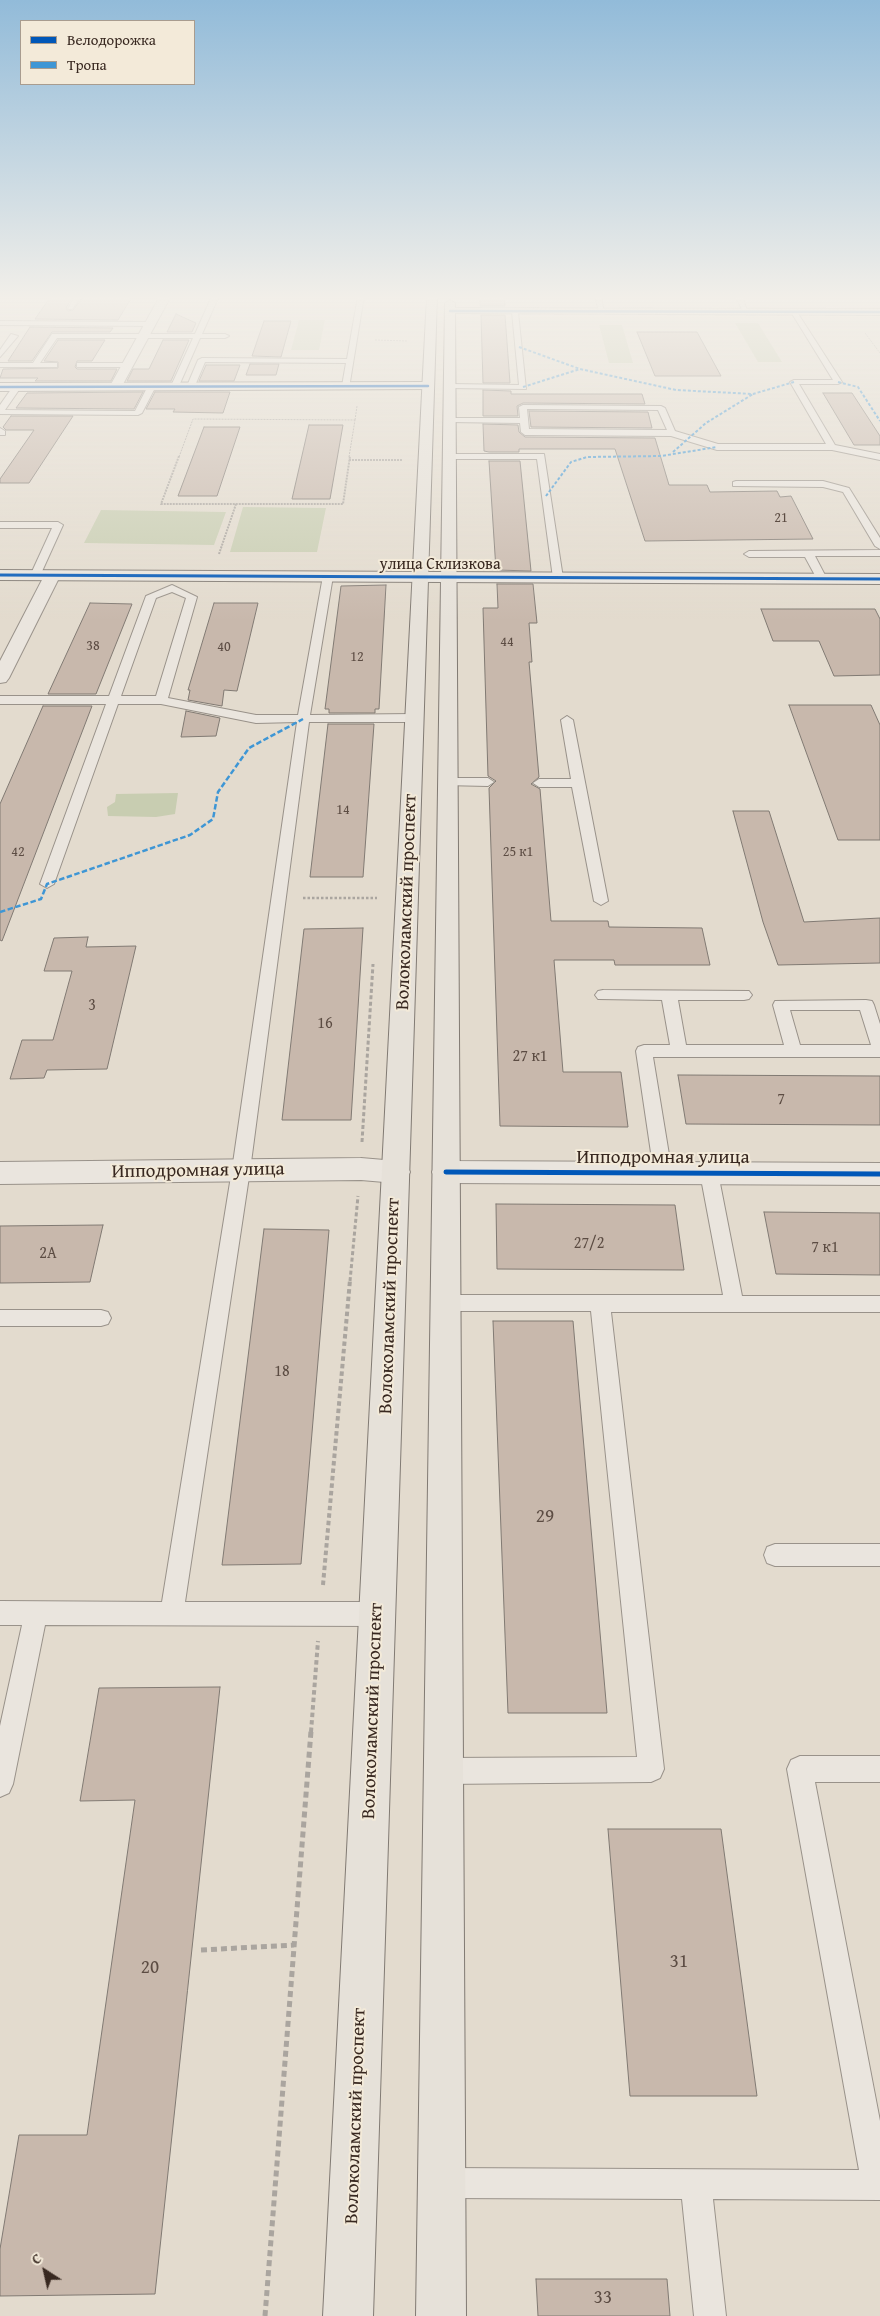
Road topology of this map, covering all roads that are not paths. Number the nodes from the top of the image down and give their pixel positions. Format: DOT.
graph roads {
  1 [pos="143,404"];
  2 [pos="427,404"];
  3 [pos="450,404"];
  4 [pos="807,404"];
  5 [pos="0,412"];
  6 [pos="450,420"];
  7 [pos="524,421"];
  8 [pos="672,433"];
  9 [pos="832,447"];
  10 [pos="449,456"];
  11 [pos="880,457"];
  12 [pos="736,484"];
  13 [pos="0,525"];
  14 [pos="880,546"];
  15 [pos="880,553"];
  16 [pos="749,554"];
  17 [pos="809,554"];
  18 [pos="0,576"];
  19 [pos="44,576"];
  20 [pos="328,576"];
  21 [pos="420,578"];
  22 [pos="449,578"];
  23 [pos="558,578"];
  24 [pos="822,578"];
  25 [pos="880,579"];
  26 [pos="174,582"];
  27 [pos="0,678"];
  28 [pos="0,700"];
  29 [pos="114,700"];
  30 [pos="160,700"];
  31 [pos="415,718"];
  32 [pos="303,719"];
  33 [pos="567,720"];
  34 [pos="448,782"];
  35 [pos="488,782"];
  36 [pos="539,783"];
  37 [pos="578,783"];
  38 [pos="47,884"];
  39 [pos="601,901"];
  40 [pos="603,995"];
  41 [pos="669,995"];
  42 [pos="744,995"];
  43 [pos="880,1049"];
  44 [pos="679,1051"];
  45 [pos="794,1051"];
  46 [pos="241,1170"];
  47 [pos="378,1170"];
  48 [pos="446,1172"];
  49 [pos="0,1173"];
  50 [pos="663,1173"];
  51 [pos="708,1173"];
  52 [pos="880,1174"];
  53 [pos="446,1303"];
  54 [pos="600,1304"];
  55 [pos="734,1304"];
  56 [pos="880,1304"];
  57 [pos="0,1318"];
  58 [pos="100,1318"];
  59 [pos="775,1555"];
  60 [pos="880,1555"];
  61 [pos="0,1613"];
  62 [pos="36,1613"];
  63 [pos="172,1613"];
  64 [pos="377,1614"];
  65 [pos="880,1769"];
  66 [pos="444,1771"];
  67 [pos="0,1784"];
  68 [pos="442,2183"];
  69 [pos="696,2184"];
  70 [pos="879,2185"];
  71 [pos="348,2316"];
  72 [pos="441,2316"];
  73 [pos="710,2316"];
  1 -- 5 [label="lane"];
  2 -- 21 [label="main road, Волоколамский проспект"];
  3 -- 6 [label="main road, Волоколамский проспект"];
  4 -- 9 [label="lane"];
  6 -- 7 [label="lane"];
  6 -- 10 [label="main road, Волоколамский проспект"];
  7 -- 8 [label="lane"];
  7 -- 8 [label="lane"];
  8 -- 9 [label="lane"];
  9 -- 11 [label="lane"];
  10 -- 22 [label="main road, Волоколамский проспект"];
  10 -- 23 [label="lane"];
  12 -- 14 [label="lane"];
  13 -- 19 [label="lane"];
  15 -- 17 [label="lane"];
  16 -- 17 [label="lane"];
  17 -- 24 [label="lane"];
  18 -- 19 [label="street, улица Склизкова"];
  19 -- 26 [label="street, улица Склизкова"];
  19 -- 27 [label="street"];
  20 -- 21 [label="street, улица Склизкова"];
  20 -- 26 [label="street, улица Склизкова"];
  20 -- 32 [label="lane"];
  21 -- 22 [label="street, улица Склизкова"];
  21 -- 31 [label="main road, Волоколамский проспект"];
  22 -- 23 [label="street, улица Склизкова"];
  22 -- 34 [label="main road, Волоколамский проспект"];
  23 -- 24 [label="street, улица Склизкова"];
  24 -- 25 [label="street, улица Склизкова"];
  26 -- 29 [label="lane"];
  26 -- 30 [label="lane"];
  28 -- 29 [label="lane"];
  29 -- 30 [label="lane"];
  29 -- 38 [label="lane"];
  30 -- 32 [label="lane"];
  31 -- 32 [label="lane"];
  31 -- 47 [label="main road, Волоколамский проспект"];
  32 -- 46 [label="lane"];
  33 -- 37 [label="lane"];
  34 -- 35 [label="lane"];
  34 -- 48 [label="main road, Волоколамский проспект"];
  36 -- 37 [label="lane"];
  37 -- 39 [label="lane"];
  40 -- 41 [label="lane"];
  41 -- 42 [label="lane"];
  41 -- 44 [label="lane"];
  43 -- 45 [label="lane"];
  43 -- 45 [label="lane"];
  44 -- 45 [label="lane"];
  44 -- 50 [label="lane"];
  46 -- 47 [label="street, Ипподромная улица"];
  46 -- 49 [label="street, Ипподромная улица"];
  46 -- 63 [label="lane"];
  47 -- 64 [label="main road, Волоколамский проспект"];
  48 -- 50 [label="street, Ипподромная улица"];
  48 -- 53 [label="main road, Волоколамский проспект"];
  50 -- 51 [label="street, Ипподромная улица"];
  51 -- 52 [label="street, Ипподромная улица"];
  51 -- 55 [label="lane"];
  53 -- 54 [label="lane"];
  53 -- 66 [label="main road, Волоколамский проспект"];
  54 -- 55 [label="lane"];
  54 -- 66 [label="lane"];
  55 -- 56 [label="lane"];
  57 -- 58 [label="lane"];
  59 -- 60 [label="lane"];
  61 -- 62 [label="lane"];
  62 -- 63 [label="lane"];
  62 -- 67 [label="lane"];
  63 -- 64 [label="lane"];
  64 -- 71 [label="main road, Волоколамский проспект"];
  65 -- 70 [label="lane"];
  66 -- 68 [label="main road, Волоколамский проспект"];
  68 -- 69 [label="lane"];
  68 -- 72 [label="main road, Волоколамский проспект"];
  69 -- 70 [label="lane"];
  69 -- 73 [label="lane"];
}
